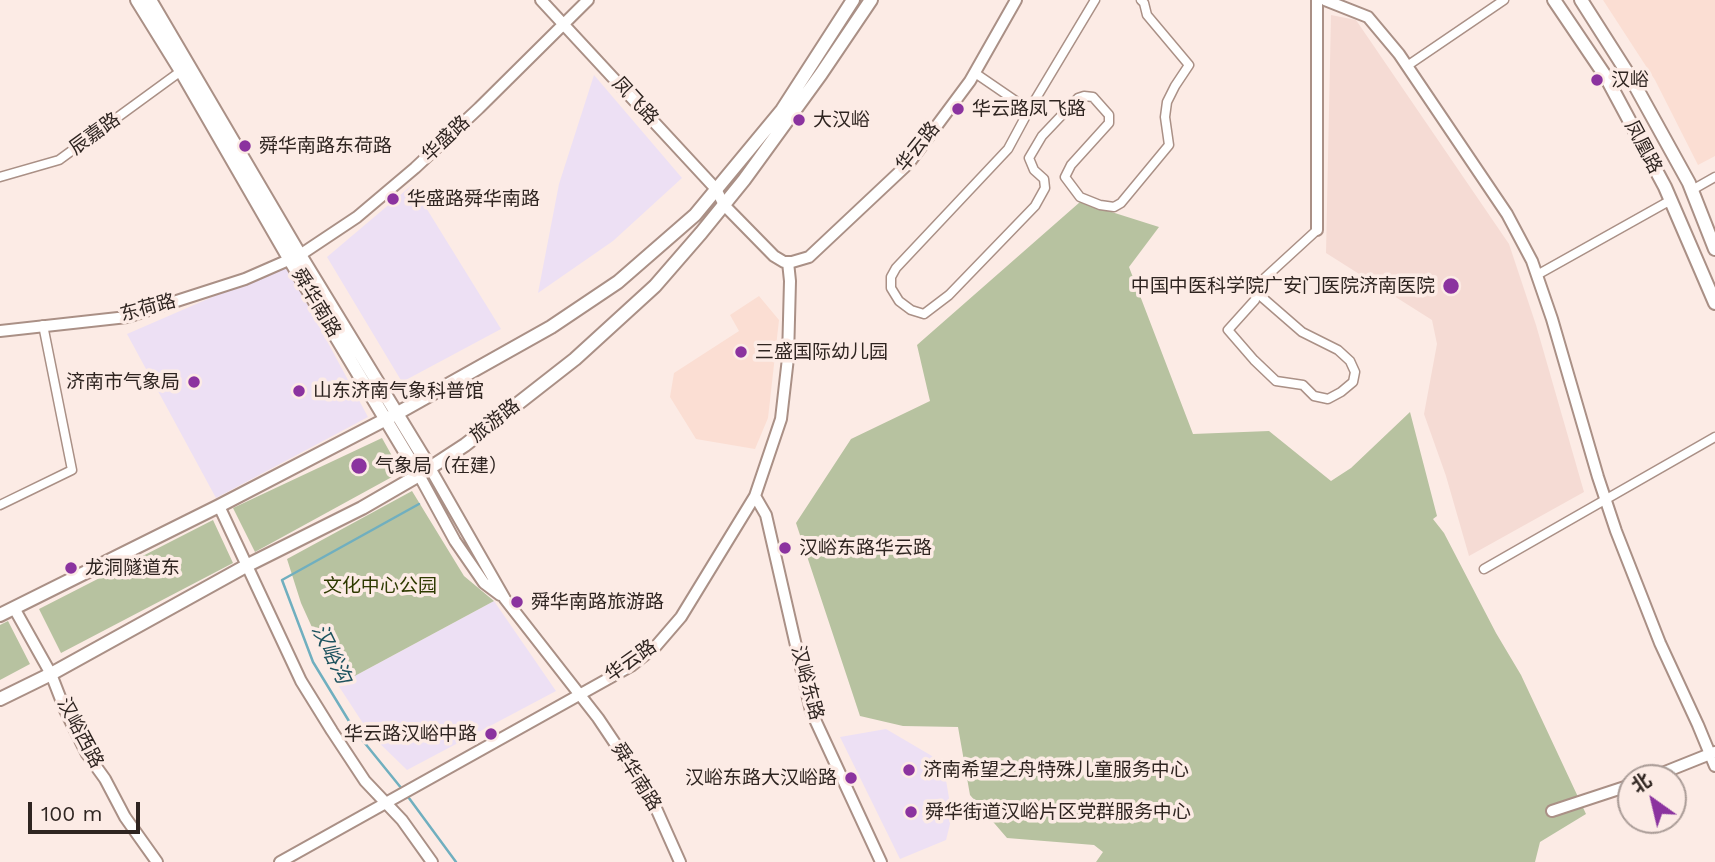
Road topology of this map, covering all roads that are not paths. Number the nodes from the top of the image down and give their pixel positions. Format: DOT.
graph roads {
  1 [pos="137,0"];
  2 [pos="150,0"];
  3 [pos="541,0"];
  4 [pos="588,0"];
  5 [pos="853,0"];
  6 [pos="1016,0"];
  7 [pos="1095,0"];
  8 [pos="1141,0"];
  9 [pos="1317,0"];
  10 [pos="1325,0"];
  11 [pos="1504,0"];
  12 [pos="1554,0"];
  13 [pos="1581,0"];
  14 [pos="866,2"];
  15 [pos="564,25"];
  16 [pos="1407,66"];
  17 [pos="181,71"];
  18 [pos="975,73"];
  19 [pos="1029,110"];
  20 [pos="0,177"];
  21 [pos="1715,177"];
  22 [pos="716,189"];
  23 [pos="1692,190"];
  24 [pos="1671,200"];
  25 [pos="724,205"];
  26 [pos="1317,230"];
  27 [pos="1715,249"];
  28 [pos="295,257"];
  29 [pos="788,262"];
  30 [pos="1537,275"];
  31 [pos="1256,292"];
  32 [pos="1715,303"];
  33 [pos="43,325"];
  34 [pos="0,331"];
  35 [pos="390,417"];
  36 [pos="1715,437"];
  37 [pos="424,472"];
  38 [pos="755,496"];
  39 [pos="1605,499"];
  40 [pos="0,505"];
  41 [pos="219,506"];
  42 [pos="246,566"];
  43 [pos="1484,569"];
  44 [pos="14,608"];
  45 [pos="0,615"];
  46 [pos="51,674"];
  47 [pos="580,694"];
  48 [pos="0,699"];
  49 [pos="1713,753"];
  50 [pos="1685,764"];
  51 [pos="1715,766"];
  52 [pos="1617,790"];
  53 [pos="386,803"];
  54 [pos="1552,811"];
  55 [pos="157,862"];
  56 [pos="280,862"];
  57 [pos="432,862"];
  58 [pos="680,862"];
  59 [pos="881,862"];
  1 -- 17 [label="main road, 舜华南路"];
  2 -- 28 [label="main road, 舜华南路"];
  3 -- 15 [label="street, 凤飞路"];
  4 -- 15 [label="street, 华盛路"];
  5 -- 22 [label="main road"];
  6 -- 18 [label="street, 华云路"];
  7 -- 19 [label="street"];
  8 -- 19 [label="street"];
  9 -- 26 [label="street"];
  10 -- 16 [label="street"];
  11 -- 16 [label="street"];
  12 -- 24 [label="main road, 凤凰路"];
  13 -- 23 [label="main road, 凤凰路"];
  14 -- 25 [label="main road, 旅游路"];
  15 -- 22 [label="street, 凤飞路"];
  15 -- 28 [label="street, 华盛路"];
  16 -- 30 [label="street"];
  17 -- 20 [label="street, 辰嘉路"];
  17 -- 28 [label="main road, 舜华南路"];
  18 -- 19 [label="street"];
  18 -- 29 [label="street, 华云路"];
  21 -- 23 [label="street"];
  22 -- 25 [label="street, 凤飞路"];
  22 -- 35 [label="main road"];
  23 -- 27 [label="main road, 凤凰路"];
  24 -- 30 [label="street"];
  24 -- 32 [label="main road, 凤凰路"];
  25 -- 29 [label="street"];
  25 -- 37 [label="main road, 旅游路"];
  26 -- 31 [label="street"];
  28 -- 33 [label="street, 东荷路"];
  28 -- 35 [label="main road, 舜华南路"];
  29 -- 38 [label="street, 华云路"];
  30 -- 39 [label="street"];
  31 -- 31 [label="street"];
  33 -- 34 [label="street, 东荷路"];
  33 -- 40 [label="street"];
  35 -- 37 [label="main road, 舜华南路"];
  35 -- 41 [label="main road"];
  36 -- 39 [label="street"];
  37 -- 42 [label="main road, 旅游路"];
  37 -- 47 [label="street, 舜华南路"];
  38 -- 47 [label="street, 华云路"];
  38 -- 59 [label="street, 汉峪东路"];
  39 -- 43 [label="street"];
  39 -- 49 [label="street"];
  41 -- 42 [label="street"];
  41 -- 44 [label="main road"];
  42 -- 46 [label="main road, 旅游路"];
  42 -- 53 [label="street"];
  44 -- 45 [label="main road"];
  44 -- 46 [label="street, 汉峪西路"];
  46 -- 48 [label="main road, 旅游路"];
  46 -- 55 [label="street, 汉峪西路"];
  47 -- 53 [label="street, 华云路"];
  47 -- 58 [label="street, 舜华南路"];
  49 -- 50 [label="street"];
  49 -- 51 [label="street"];
  52 -- 54 [label="street"];
  53 -- 56 [label="street, 华云路"];
  53 -- 57 [label="street"];
}
